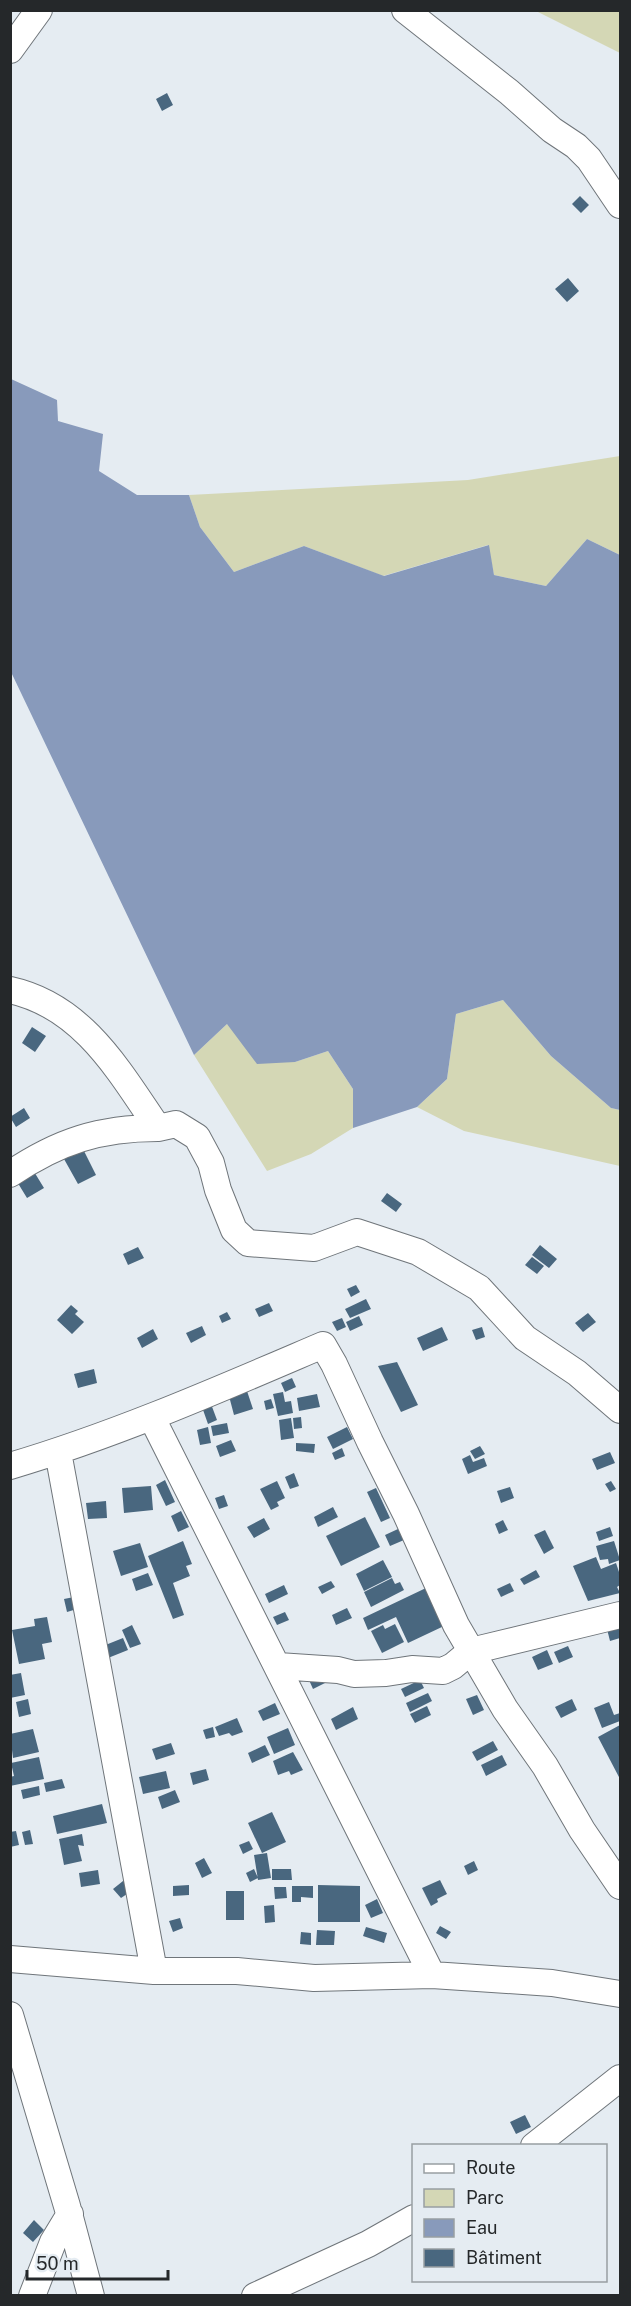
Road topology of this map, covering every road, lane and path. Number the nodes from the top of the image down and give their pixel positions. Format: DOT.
graph roads {
  1 [pos="39,10"];
  2 [pos="405,10"];
  3 [pos="10,50"];
  4 [pos="621,205"];
  5 [pos="10,990"];
  6 [pos="158,1128"];
  7 [pos="10,1174"];
  8 [pos="621,1410"];
  9 [pos="152,1418"];
  10 [pos="58,1452"];
  11 [pos="10,1467"];
  12 [pos="621,1615"];
  13 [pos="471,1651"];
  14 [pos="278,1666"];
  15 [pos="621,1886"];
  16 [pos="10,1959"];
  17 [pos="154,1971"];
  18 [pos="432,1975"];
  19 [pos="621,1994"];
  20 [pos="10,2015"];
  21 [pos="621,2078"];
  22 [pos="535,2144"];
  23 [pos="70,2214"];
  24 [pos="412,2219"];
  25 [pos="302,2285"];
  26 [pos="32,2295"];
  27 [pos="91,2295"];
  28 [pos="255,2295"];
  1 -- 3 [label="street"];
  2 -- 4 [label="street"];
  5 -- 6 [label="street"];
  6 -- 7 [label="street"];
  6 -- 8 [label="street"];
  9 -- 10 [label="street"];
  9 -- 13 [label="street"];
  9 -- 14 [label="street"];
  10 -- 11 [label="street"];
  10 -- 17 [label="street"];
  12 -- 13 [label="street"];
  13 -- 14 [label="street"];
  13 -- 15 [label="street"];
  14 -- 18 [label="street"];
  16 -- 17 [label="street"];
  17 -- 18 [label="street"];
  18 -- 19 [label="street"];
  20 -- 23 [label="street"];
  21 -- 22 [label="street"];
  23 -- 26 [label="street"];
  23 -- 27 [label="street"];
  24 -- 25 [label="street"];
  25 -- 28 [label="street"];
}
